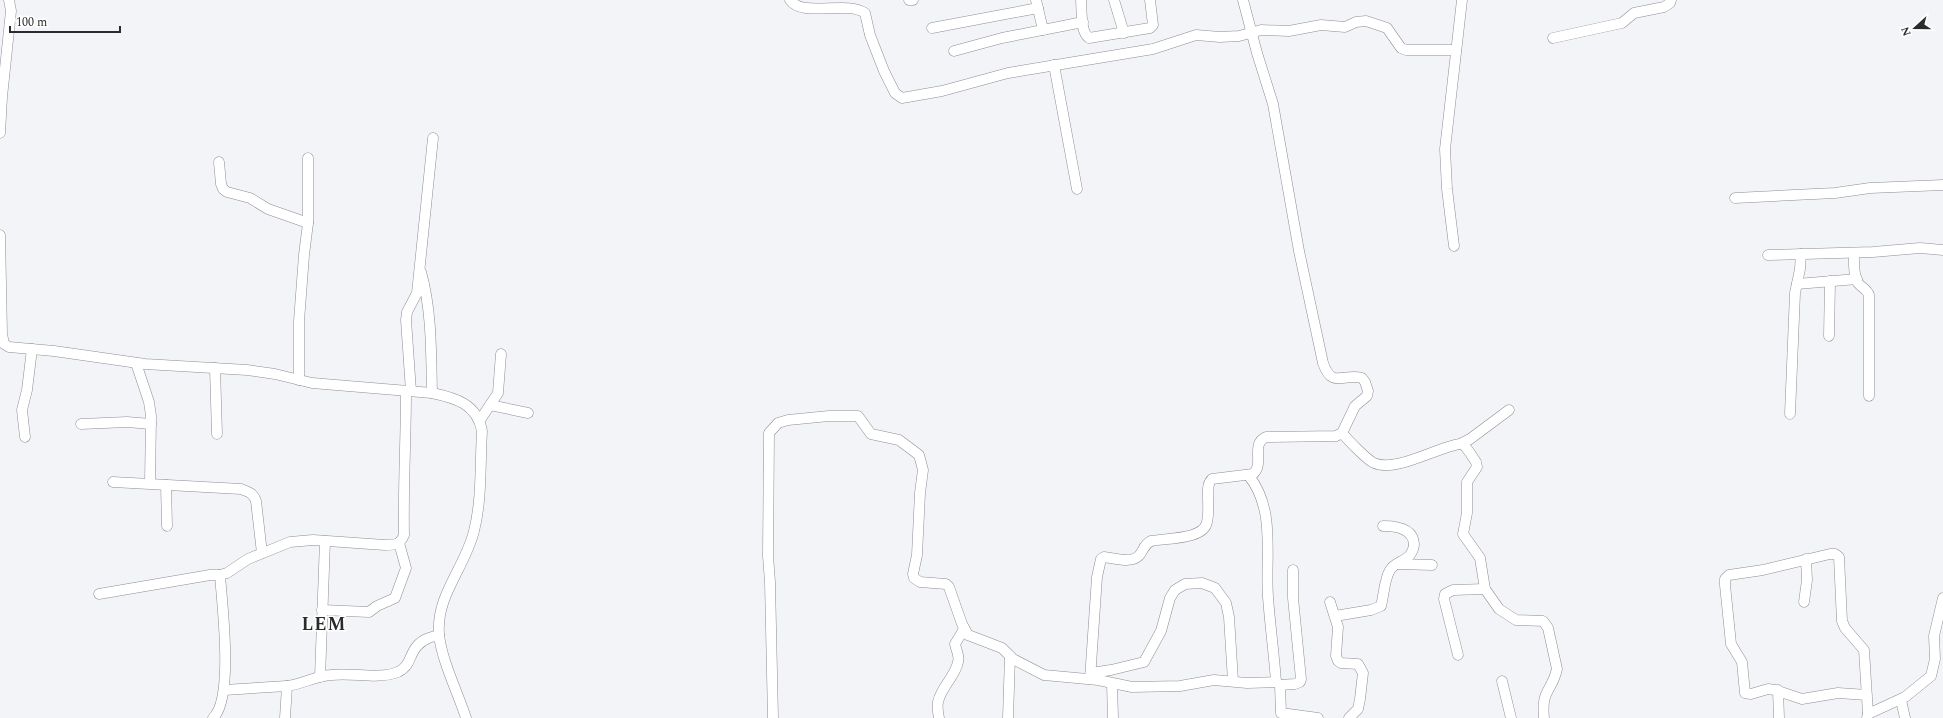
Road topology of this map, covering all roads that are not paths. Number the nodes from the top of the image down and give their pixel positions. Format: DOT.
graph roads {
  1 [pos="9,0"];
  2 [pos="790,0"];
  3 [pos="909,0"];
  4 [pos="913,0"];
  5 [pos="1082,0"];
  6 [pos="1114,0"];
  7 [pos="1150,0"];
  8 [pos="1243,0"];
  9 [pos="1462,0"];
  10 [pos="1671,0"];
  11 [pos="1037,4"];
  12 [pos="1083,22"];
  13 [pos="932,28"];
  14 [pos="1043,30"];
  15 [pos="1124,33"];
  16 [pos="1251,33"];
  17 [pos="1553,38"];
  18 [pos="1456,50"];
  19 [pos="954,51"];
  20 [pos="1054,65"];
  21 [pos="0,133"];
  22 [pos="433,138"];
  23 [pos="308,158"];
  24 [pos="219,162"];
  25 [pos="1943,185"];
  26 [pos="1077,189"];
  27 [pos="1735,198"];
  28 [pos="308,223"];
  29 [pos="0,235"];
  30 [pos="1454,246"];
  31 [pos="1943,250"];
  32 [pos="1854,253"];
  33 [pos="1801,254"];
  34 [pos="1768,255"];
  35 [pos="420,269"];
  36 [pos="1857,279"];
  37 [pos="1830,281"];
  38 [pos="1797,284"];
  39 [pos="1829,336"];
  40 [pos="2,344"];
  41 [pos="32,350"];
  42 [pos="501,354"];
  43 [pos="136,363"];
  44 [pos="215,368"];
  45 [pos="299,380"];
  46 [pos="409,391"];
  47 [pos="432,393"];
  48 [pos="1869,396"];
  49 [pos="490,405"];
  50 [pos="1509,410"];
  51 [pos="528,412"];
  52 [pos="1790,414"];
  53 [pos="480,420"];
  54 [pos="81,424"];
  55 [pos="151,424"];
  56 [pos="1342,433"];
  57 [pos="217,434"];
  58 [pos="25,437"];
  59 [pos="1460,444"];
  60 [pos="1249,476"];
  61 [pos="113,482"];
  62 [pos="150,483"];
  63 [pos="166,485"];
  64 [pos="167,526"];
  65 [pos="1383,526"];
  66 [pos="325,541"];
  67 [pos="399,543"];
  68 [pos="262,553"];
  69 [pos="1806,559"];
  70 [pos="1394,565"];
  71 [pos="1432,565"];
  72 [pos="1293,570"];
  73 [pos="220,575"];
  74 [pos="1485,589"];
  75 [pos="99,594"];
  76 [pos="1943,598"];
  77 [pos="1330,602"];
  78 [pos="1804,602"];
  79 [pos="322,610"];
  80 [pos="1335,616"];
  81 [pos="964,630"];
  82 [pos="439,635"];
  83 [pos="1458,655"];
  84 [pos="1010,656"];
  85 [pos="1091,676"];
  86 [pos="320,677"];
  87 [pos="1233,681"];
  88 [pos="1502,681"];
  89 [pos="1278,683"];
  90 [pos="1112,684"];
  91 [pos="287,686"];
  92 [pos="224,690"];
  93 [pos="1778,690"];
  94 [pos="1867,695"];
  95 [pos="1901,700"];
  96 [pos="218,716"];
  97 [pos="1867,716"];
  98 [pos="285,718"];
  99 [pos="466,718"];
  100 [pos="773,718"];
  101 [pos="939,718"];
  102 [pos="1008,718"];
  103 [pos="1113,718"];
  104 [pos="1318,718"];
  105 [pos="1349,718"];
  106 [pos="1511,718"];
  107 [pos="1544,718"];
  108 [pos="1780,718"];
  109 [pos="1906,718"];
  1 -- 21 [label="street"];
  2 -- 20 [label="street"];
  3 -- 4 [label="street"];
  5 -- 12 [label="street"];
  6 -- 15 [label="street"];
  7 -- 15 [label="street"];
  8 -- 16 [label="street"];
  9 -- 18 [label="street"];
  10 -- 17 [label="street"];
  11 -- 13 [label="street"];
  11 -- 14 [label="street"];
  12 -- 14 [label="street"];
  12 -- 15 [label="street"];
  14 -- 19 [label="street"];
  16 -- 18 [label="street"];
  16 -- 20 [label="street"];
  16 -- 56 [label="street"];
  18 -- 30 [label="street"];
  20 -- 26 [label="street"];
  22 -- 35 [label="street"];
  23 -- 28 [label="street"];
  24 -- 28 [label="street"];
  25 -- 27 [label="street"];
  28 -- 45 [label="street"];
  29 -- 40 [label="street"];
  31 -- 32 [label="street"];
  32 -- 33 [label="street"];
  32 -- 36 [label="street"];
  33 -- 34 [label="street"];
  33 -- 38 [label="street"];
  35 -- 46 [label="street"];
  35 -- 47 [label="street"];
  36 -- 37 [label="street"];
  36 -- 48 [label="street"];
  37 -- 38 [label="street"];
  37 -- 39 [label="street"];
  38 -- 52 [label="street"];
  40 -- 41 [label="street"];
  41 -- 43 [label="street"];
  41 -- 58 [label="street"];
  42 -- 49 [label="street"];
  43 -- 44 [label="street"];
  43 -- 55 [label="street"];
  44 -- 45 [label="street"];
  44 -- 57 [label="street"];
  45 -- 46 [label="street"];
  46 -- 47 [label="street"];
  46 -- 67 [label="street"];
  47 -- 53 [label="street"];
  49 -- 51 [label="street"];
  49 -- 53 [label="street"];
  50 -- 59 [label="street"];
  53 -- 82 [label="street"];
  54 -- 55 [label="street"];
  55 -- 62 [label="street"];
  56 -- 59 [label="street"];
  56 -- 60 [label="street"];
  59 -- 74 [label="street"];
  60 -- 85 [label="street"];
  60 -- 89 [label="street"];
  61 -- 62 [label="street"];
  62 -- 63 [label="street"];
  63 -- 64 [label="street"];
  63 -- 68 [label="street"];
  65 -- 70 [label="street"];
  66 -- 67 [label="street"];
  66 -- 68 [label="street"];
  66 -- 79 [label="street"];
  67 -- 79 [label="street"];
  68 -- 73 [label="street"];
  69 -- 78 [label="street"];
  69 -- 93 [label="street"];
  69 -- 94 [label="street"];
  70 -- 71 [label="street"];
  70 -- 80 [label="street"];
  72 -- 89 [label="street"];
  73 -- 75 [label="street"];
  73 -- 92 [label="street"];
  74 -- 83 [label="street"];
  74 -- 107 [label="street"];
  76 -- 95 [label="street"];
  77 -- 80 [label="street"];
  79 -- 86 [label="street"];
  80 -- 105 [label="street"];
  81 -- 84 [label="street"];
  81 -- 100 [label="street"];
  81 -- 101 [label="street"];
  82 -- 86 [label="street"];
  82 -- 99 [label="street"];
  84 -- 85 [label="street"];
  84 -- 102 [label="street"];
  85 -- 87 [label="street"];
  85 -- 90 [label="street"];
  86 -- 91 [label="street"];
  87 -- 89 [label="street"];
  87 -- 90 [label="street"];
  88 -- 106 [label="street"];
  89 -- 104 [label="street"];
  90 -- 103 [label="street"];
  91 -- 92 [label="street"];
  91 -- 98 [label="street"];
  92 -- 96 [label="street"];
  93 -- 94 [label="street"];
  93 -- 108 [label="street"];
  94 -- 97 [label="street"];
  95 -- 97 [label="street"];
  95 -- 109 [label="street"];
}
